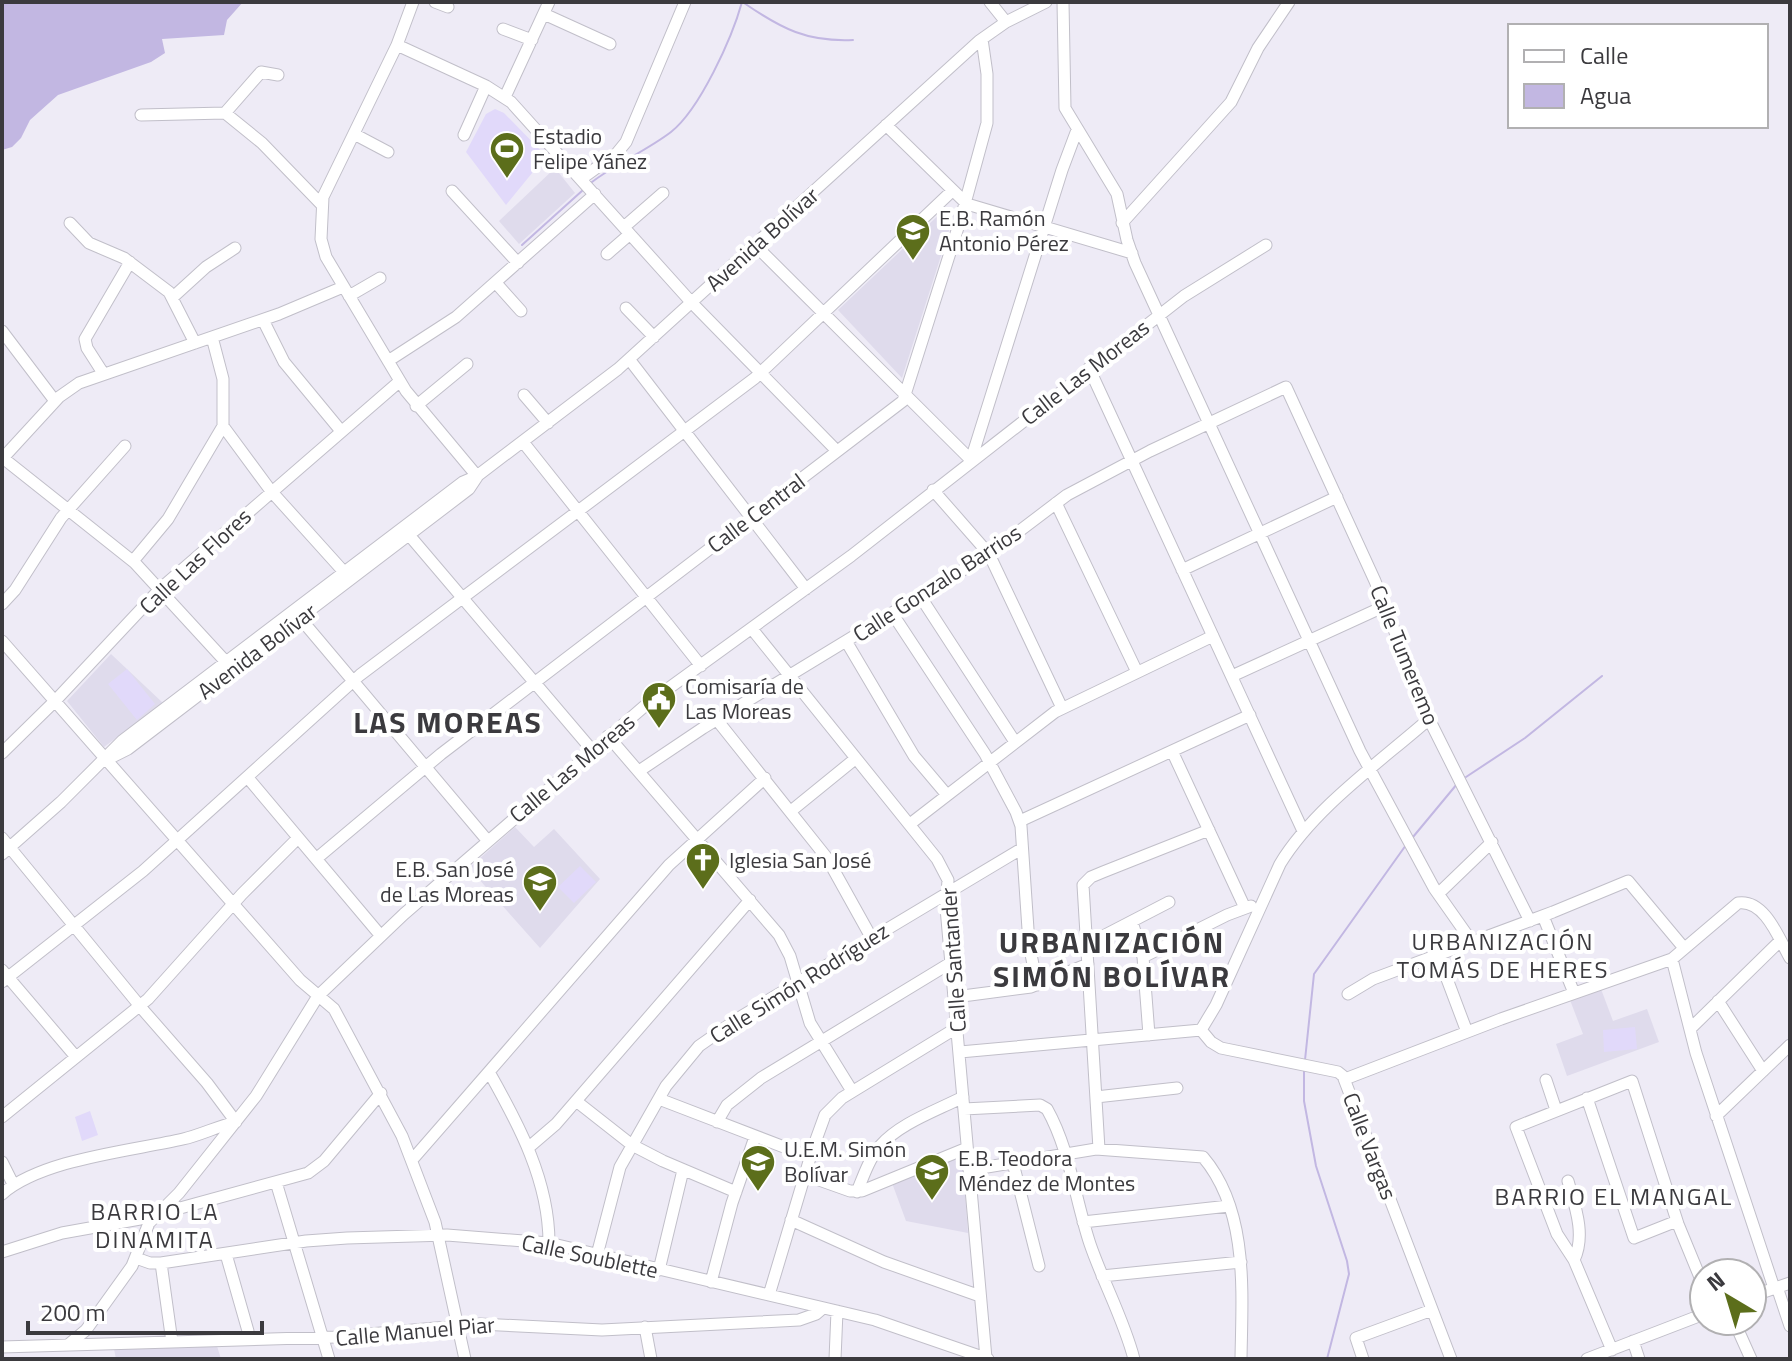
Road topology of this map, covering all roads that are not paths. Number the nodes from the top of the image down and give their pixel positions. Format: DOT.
graph roads {
  1 [pos="413,2"];
  2 [pos="435,2"];
  3 [pos="549,2"];
  4 [pos="685,2"];
  5 [pos="990,2"];
  6 [pos="1046,2"];
  7 [pos="1063,2"];
  8 [pos="1289,2"];
  9 [pos="448,7"];
  10 [pos="544,14"];
  11 [pos="1006,22"];
  12 [pos="503,29"];
  13 [pos="982,39"];
  14 [pos="532,40"];
  15 [pos="610,44"];
  16 [pos="397,45"];
  17 [pos="278,75"];
  18 [pos="486,86"];
  19 [pos="505,97"];
  20 [pos="225,113"];
  21 [pos="141,115"];
  22 [pos="886,125"];
  23 [pos="1077,130"];
  24 [pos="354,134"];
  25 [pos="464,135"];
  26 [pos="388,152"];
  27 [pos="581,179"];
  28 [pos="452,191"];
  29 [pos="952,191"];
  30 [pos="663,193"];
  31 [pos="595,194"];
  32 [pos="965,202"];
  33 [pos="321,204"];
  34 [pos="70,223"];
  35 [pos="1122,223"];
  36 [pos="1044,228"];
  37 [pos="627,230"];
  38 [pos="755,245"];
  39 [pos="1266,245"];
  40 [pos="235,248"];
  41 [pos="1132,253"];
  42 [pos="607,254"];
  43 [pos="130,262"];
  44 [pos="518,263"];
  45 [pos="380,278"];
  46 [pos="496,283"];
  47 [pos="346,292"];
  48 [pos="172,298"];
  49 [pos="692,303"];
  50 [pos="626,308"];
  51 [pos="521,311"];
  52 [pos="824,312"];
  53 [pos="1160,314"];
  54 [pos="263,320"];
  55 [pos="2,331"];
  56 [pos="212,337"];
  57 [pos="654,337"];
  58 [pos="195,343"];
  59 [pos="629,359"];
  60 [pos="388,361"];
  61 [pos="467,364"];
  62 [pos="1089,368"];
  63 [pos="762,372"];
  64 [pos="103,373"];
  65 [pos="400,381"];
  66 [pos="1286,387"];
  67 [pos="907,394"];
  68 [pos="524,395"];
  69 [pos="55,401"];
  70 [pos="416,406"];
  71 [pos="548,423"];
  72 [pos="1210,423"];
  73 [pos="223,426"];
  74 [pos="686,430"];
  75 [pos="341,431"];
  76 [pos="523,442"];
  77 [pos="125,446"];
  78 [pos="837,451"];
  79 [pos="3,459"];
  80 [pos="971,460"];
  81 [pos="1133,460"];
  82 [pos="477,476"];
  83 [pos="933,490"];
  84 [pos="271,491"];
  85 [pos="1337,497"];
  86 [pos="1056,503"];
  87 [pos="68,509"];
  88 [pos="577,511"];
  89 [pos="752,516"];
  90 [pos="1260,533"];
  91 [pos="409,535"];
  92 [pos="989,554"];
  93 [pos="133,561"];
  94 [pos="1182,570"];
  95 [pos="344,572"];
  96 [pos="160,589"];
  97 [pos="806,589"];
  98 [pos="920,596"];
  99 [pos="462,598"];
  100 [pos="645,598"];
  101 [pos="2,604"];
  102 [pos="1385,606"];
  103 [pos="892,613"];
  104 [pos="300,618"];
  105 [pos="752,629"];
  106 [pos="1213,636"];
  107 [pos="2,641"];
  108 [pos="846,641"];
  109 [pos="1309,641"];
  110 [pos="226,662"];
  111 [pos="701,666"];
  112 [pos="1137,672"];
  113 [pos="1232,676"];
  114 [pos="789,677"];
  115 [pos="353,681"];
  116 [pos="533,682"];
  117 [pos="55,701"];
  118 [pos="1062,708"];
  119 [pos="1250,715"];
  120 [pos="1429,719"];
  121 [pos="717,720"];
  122 [pos="608,736"];
  123 [pos="1015,742"];
  124 [pos="592,750"];
  125 [pos="1172,751"];
  126 [pos="2,753"];
  127 [pos="855,759"];
  128 [pos="106,760"];
  129 [pos="989,762"];
  130 [pos="426,766"];
  131 [pos="639,771"];
  132 [pos="1370,771"];
  133 [pos="248,778"];
  134 [pos="765,778"];
  135 [pos="947,795"];
  136 [pos="791,811"];
  137 [pos="1020,821"];
  138 [pos="910,824"];
  139 [pos="1209,830"];
  140 [pos="1303,831"];
  141 [pos="298,838"];
  142 [pos="697,838"];
  143 [pos="487,840"];
  144 [pos="177,842"];
  145 [pos="1492,842"];
  146 [pos="5,846"];
  147 [pos="1021,849"];
  148 [pos="316,859"];
  149 [pos="947,892"];
  150 [pos="1438,894"];
  151 [pos="750,900"];
  152 [pos="1169,902"];
  153 [pos="1262,904"];
  154 [pos="234,906"];
  155 [pos="1245,908"];
  156 [pos="1543,916"];
  157 [pos="1530,921"];
  158 [pos="1132,922"];
  159 [pos="75,925"];
  160 [pos="381,936"];
  161 [pos="871,937"];
  162 [pos="1780,941"];
  163 [pos="1472,942"];
  164 [pos="1086,945"];
  165 [pos="1684,948"];
  166 [pos="1438,955"];
  167 [pos="1143,957"];
  168 [pos="1790,958"];
  169 [pos="1672,959"];
  170 [pos="952,962"];
  171 [pos="1088,964"];
  172 [pos="4,976"];
  173 [pos="798,981"];
  174 [pos="1037,985"];
  175 [pos="1574,993"];
  176 [pos="1348,994"];
  177 [pos="318,996"];
  178 [pos="955,997"];
  179 [pos="1718,1001"];
  180 [pos="140,1006"];
  181 [pos="958,1027"];
  182 [pos="1690,1029"];
  183 [pos="1201,1030"];
  184 [pos="1467,1032"];
  185 [pos="1149,1035"];
  186 [pos="821,1041"];
  187 [pos="1093,1041"];
  188 [pos="1790,1045"];
  189 [pos="960,1052"];
  190 [pos="76,1057"];
  191 [pos="1763,1071"];
  192 [pos="489,1072"];
  193 [pos="1345,1079"];
  194 [pos="1546,1080"];
  195 [pos="1177,1088"];
  196 [pos="852,1091"];
  197 [pos="381,1093"];
  198 [pos="1096,1097"];
  199 [pos="1587,1098"];
  200 [pos="659,1099"];
  201 [pos="576,1101"];
  202 [pos="963,1103"];
  203 [pos="1556,1110"];
  204 [pos="1716,1116"];
  205 [pos="2,1117"];
  206 [pos="236,1122"];
  207 [pos="717,1122"];
  208 [pos="755,1137"];
  209 [pos="632,1145"];
  210 [pos="528,1148"];
  211 [pos="967,1148"];
  212 [pos="1099,1149"];
  213 [pos="1066,1154"];
  214 [pos="810,1157"];
  215 [pos="412,1160"];
  216 [pos="2,1162"];
  217 [pos="1013,1163"];
  218 [pos="683,1170"];
  219 [pos="969,1170"];
  220 [pos="805,1175"];
  221 [pos="1568,1181"];
  222 [pos="276,1182"];
  223 [pos="13,1184"];
  224 [pos="736,1192"];
  225 [pos="857,1192"];
  226 [pos="2,1194"];
  227 [pos="1229,1206"];
  228 [pos="158,1214"];
  229 [pos="791,1220"];
  230 [pos="1677,1221"];
  231 [pos="1083,1222"];
  232 [pos="438,1235"];
  233 [pos="294,1242"];
  234 [pos="549,1243"];
  235 [pos="2,1252"];
  236 [pos="226,1254"];
  237 [pos="597,1255"];
  238 [pos="1692,1257"];
  239 [pos="136,1258"];
  240 [pos="1574,1260"];
  241 [pos="1241,1262"];
  242 [pos="161,1263"];
  243 [pos="1039,1266"];
  244 [pos="659,1270"];
  245 [pos="1102,1276"];
  246 [pos="711,1282"];
  247 [pos="1790,1283"];
  248 [pos="1775,1288"];
  249 [pos="1768,1290"];
  250 [pos="769,1295"];
  251 [pos="980,1296"];
  252 [pos="823,1308"];
  253 [pos="1432,1310"];
  254 [pos="837,1311"];
  255 [pos="1688,1320"];
  256 [pos="458,1325"];
  257 [pos="1790,1326"];
  258 [pos="645,1327"];
  259 [pos="248,1331"];
  260 [pos="1741,1337"];
  261 [pos="324,1338"];
  262 [pos="1633,1341"];
  263 [pos="172,1342"];
  264 [pos="68,1345"];
  265 [pos="2,1347"];
  266 [pos="1612,1350"];
  267 [pos="329,1359"];
  268 [pos="465,1359"];
  269 [pos="651,1359"];
  270 [pos="835,1359"];
  271 [pos="987,1359"];
  272 [pos="1134,1359"];
  273 [pos="1241,1359"];
  274 [pos="1363,1359"];
  275 [pos="1451,1359"];
  276 [pos="1587,1359"];
  277 [pos="1639,1359"];
  278 [pos="1751,1359"];
  1 -- 16 [label="street"];
  2 -- 9 [label="street"];
  3 -- 10 [label="street"];
  4 -- 27 [label="street"];
  5 -- 11 [label="street"];
  6 -- 11 [label="street, Avenida Bolívar"];
  7 -- 23 [label="street"];
  8 -- 35 [label="street"];
  10 -- 14 [label="street"];
  10 -- 15 [label="street"];
  11 -- 13 [label="street, Avenida Bolívar"];
  12 -- 14 [label="street"];
  13 -- 22 [label="street, Avenida Bolívar"];
  13 -- 32 [label="street"];
  14 -- 19 [label="street"];
  16 -- 18 [label="street"];
  16 -- 24 [label="street"];
  17 -- 20 [label="street"];
  18 -- 19 [label="street"];
  18 -- 25 [label="street"];
  19 -- 27 [label="street"];
  20 -- 21 [label="street"];
  20 -- 33 [label="street"];
  22 -- 29 [label="street"];
  22 -- 38 [label="street, Avenida Bolívar"];
  23 -- 35 [label="street"];
  23 -- 36 [label="street"];
  24 -- 26 [label="street"];
  24 -- 33 [label="street"];
  27 -- 31 [label="street"];
  28 -- 44 [label="street"];
  29 -- 32 [label="street"];
  29 -- 52 [label="street"];
  30 -- 37 [label="street"];
  31 -- 37 [label="street"];
  31 -- 44 [label="street"];
  32 -- 36 [label="street"];
  32 -- 67 [label="street"];
  33 -- 47 [label="street"];
  34 -- 43 [label="street"];
  35 -- 41 [label="street"];
  36 -- 41 [label="street"];
  36 -- 80 [label="street"];
  37 -- 42 [label="street"];
  37 -- 49 [label="street"];
  38 -- 49 [label="street, Avenida Bolívar"];
  38 -- 52 [label="street"];
  39 -- 53 [label="street, Calle Las Moreas"];
  40 -- 48 [label="street"];
  41 -- 53 [label="street"];
  43 -- 48 [label="street"];
  43 -- 64 [label="street"];
  44 -- 46 [label="street"];
  45 -- 47 [label="street"];
  46 -- 51 [label="street"];
  46 -- 60 [label="street"];
  47 -- 54 [label="street"];
  47 -- 60 [label="street"];
  48 -- 58 [label="street"];
  49 -- 57 [label="street, Avenida Bolívar"];
  49 -- 63 [label="street"];
  50 -- 57 [label="street"];
  52 -- 63 [label="street"];
  52 -- 67 [label="street"];
  53 -- 62 [label="street, Calle Las Moreas"];
  53 -- 72 [label="street"];
  54 -- 56 [label="street"];
  54 -- 75 [label="street"];
  55 -- 69 [label="street"];
  56 -- 58 [label="street"];
  56 -- 73 [label="street"];
  57 -- 59 [label="street, Avenida Bolívar"];
  58 -- 64 [label="street"];
  59 -- 71 [label="street, Avenida Bolívar"];
  59 -- 74 [label="street"];
  60 -- 65 [label="street"];
  61 -- 70 [label="street"];
  62 -- 80 [label="street, Calle Las Moreas"];
  62 -- 81 [label="street"];
  63 -- 74 [label="street"];
  63 -- 78 [label="street"];
  64 -- 69 [label="street"];
  65 -- 70 [label="street"];
  65 -- 75 [label="street, Calle Las Flores"];
  66 -- 72 [label="street, Calle Gonzalo Barrios"];
  66 -- 85 [label="street, Calle Tumeremo"];
  67 -- 78 [label="street, Calle Central"];
  67 -- 80 [label="street"];
  68 -- 71 [label="street"];
  69 -- 79 [label="street"];
  70 -- 82 [label="street"];
  71 -- 76 [label="street, Avenida Bolívar"];
  72 -- 81 [label="street, Calle Gonzalo Barrios"];
  72 -- 90 [label="street"];
  73 -- 84 [label="street"];
  73 -- 93 [label="street"];
  74 -- 88 [label="street"];
  74 -- 89 [label="street"];
  75 -- 84 [label="street, Calle Las Flores"];
  76 -- 82 [label="street, Avenida Bolívar"];
  76 -- 88 [label="street"];
  77 -- 87 [label="street"];
  78 -- 89 [label="street, Calle Central"];
  79 -- 87 [label="street"];
  80 -- 83 [label="street, Calle Las Moreas"];
  81 -- 86 [label="street, Calle Gonzalo Barrios"];
  81 -- 94 [label="street"];
  82 -- 91 [label="street, Avenida Bolívar"];
  82 -- 95 [label="street, Avenida Bolívar"];
  83 -- 92 [label="street"];
  83 -- 97 [label="street, Calle Las Moreas"];
  84 -- 95 [label="street"];
  84 -- 96 [label="street, Calle Las Flores"];
  85 -- 90 [label="street"];
  85 -- 102 [label="street, Calle Tumeremo"];
  86 -- 92 [label="street, Calle Gonzalo Barrios"];
  86 -- 112 [label="street"];
  87 -- 93 [label="street"];
  87 -- 101 [label="street"];
  88 -- 99 [label="street"];
  88 -- 100 [label="street"];
  89 -- 97 [label="street"];
  89 -- 100 [label="street, Calle Central"];
  90 -- 94 [label="street"];
  90 -- 109 [label="street"];
  91 -- 99 [label="street"];
  91 -- 104 [label="street, Avenida Bolívar"];
  92 -- 98 [label="street, Calle Gonzalo Barrios"];
  92 -- 118 [label="street"];
  93 -- 96 [label="street"];
  94 -- 106 [label="street"];
  95 -- 110 [label="street, Avenida Bolívar"];
  96 -- 110 [label="street"];
  96 -- 117 [label="street, Calle Las Flores"];
  97 -- 105 [label="street, Calle Las Moreas"];
  98 -- 103 [label="street, Calle Gonzalo Barrios"];
  98 -- 123 [label="street"];
  99 -- 115 [label="street"];
  99 -- 116 [label="street"];
  100 -- 111 [label="street"];
  100 -- 116 [label="street, Calle Central"];
  102 -- 109 [label="street"];
  102 -- 120 [label="street, Calle Tumeremo"];
  103 -- 108 [label="street, Calle Gonzalo Barrios"];
  103 -- 129 [label="street"];
  104 -- 115 [label="street"];
  104 -- 128 [label="street, Avenida Bolívar"];
  105 -- 111 [label="street, Calle Las Moreas"];
  105 -- 114 [label="street, Calle Santander"];
  106 -- 112 [label="street"];
  106 -- 113 [label="street"];
  107 -- 117 [label="street"];
  108 -- 114 [label="street, Calle Gonzalo Barrios"];
  108 -- 135 [label="street"];
  109 -- 113 [label="street"];
  109 -- 132 [label="street"];
  110 -- 128 [label="street, Avenida Bolívar"];
  111 -- 122 [label="street, Calle Las Moreas"];
  112 -- 118 [label="street"];
  113 -- 119 [label="street"];
  114 -- 121 [label="street, Calle Gonzalo Barrios"];
  114 -- 127 [label="street, Calle Santander"];
  115 -- 130 [label="street"];
  115 -- 133 [label="street"];
  116 -- 124 [label="street"];
  116 -- 130 [label="street, Calle Central"];
  117 -- 126 [label="street, Calle Las Flores"];
  117 -- 128 [label="street"];
  118 -- 123 [label="street"];
  119 -- 125 [label="street"];
  119 -- 140 [label="street"];
  120 -- 132 [label="street"];
  120 -- 145 [label="street, Calle Tumeremo"];
  121 -- 131 [label="street, Calle Gonzalo Barrios"];
  121 -- 134 [label="street"];
  122 -- 124 [label="street, Calle Las Moreas"];
  122 -- 131 [label="street"];
  123 -- 129 [label="street"];
  124 -- 143 [label="street, Calle Las Moreas"];
  125 -- 137 [label="street"];
  125 -- 139 [label="street"];
  127 -- 136 [label="street"];
  127 -- 138 [label="street, Calle Santander"];
  128 -- 144 [label="street"];
  128 -- 146 [label="street, Avenida Bolívar"];
  129 -- 135 [label="street"];
  129 -- 137 [label="street"];
  130 -- 143 [label="street"];
  130 -- 148 [label="street, Calle Central"];
  131 -- 142 [label="street"];
  132 -- 140 [label="street"];
  132 -- 150 [label="street"];
  133 -- 141 [label="street"];
  133 -- 144 [label="street"];
  134 -- 136 [label="street"];
  134 -- 142 [label="street"];
  135 -- 138 [label="street"];
  136 -- 161 [label="street"];
  137 -- 147 [label="street"];
  138 -- 149 [label="street, Calle Santander"];
  139 -- 155 [label="street"];
  139 -- 164 [label="street"];
  140 -- 153 [label="street"];
  141 -- 148 [label="street"];
  141 -- 154 [label="street"];
  142 -- 151 [label="street"];
  142 -- 192 [label="street"];
  143 -- 160 [label="street, Calle Las Moreas"];
  144 -- 154 [label="street"];
  144 -- 159 [label="street"];
  145 -- 150 [label="street"];
  145 -- 157 [label="street, Calle Tumeremo"];
  146 -- 159 [label="street"];
  147 -- 149 [label="street, Calle Simón Rodríguez"];
  147 -- 174 [label="street"];
  148 -- 160 [label="street"];
  149 -- 161 [label="street, Calle Simón Rodríguez"];
  149 -- 170 [label="street, Calle Santander"];
  150 -- 163 [label="street"];
  151 -- 173 [label="street"];
  151 -- 201 [label="street"];
  152 -- 158 [label="street"];
  153 -- 155 [label="street"];
  153 -- 183 [label="street"];
  154 -- 177 [label="street"];
  154 -- 180 [label="street"];
  155 -- 167 [label="street"];
  156 -- 157 [label="street"];
  156 -- 165 [label="street"];
  156 -- 175 [label="street"];
  157 -- 163 [label="street"];
  158 -- 164 [label="street"];
  158 -- 167 [label="street"];
  159 -- 172 [label="street"];
  159 -- 180 [label="street"];
  160 -- 177 [label="street, Calle Las Moreas"];
  161 -- 173 [label="street, Calle Simón Rodríguez"];
  162 -- 165 [label="street"];
  162 -- 168 [label="street"];
  162 -- 179 [label="street"];
  163 -- 166 [label="street"];
  164 -- 171 [label="street"];
  165 -- 169 [label="street"];
  166 -- 176 [label="street"];
  166 -- 184 [label="street"];
  167 -- 185 [label="street"];
  169 -- 175 [label="street"];
  169 -- 182 [label="street"];
  170 -- 178 [label="street, Calle Santander"];
  170 -- 186 [label="street"];
  171 -- 174 [label="street"];
  171 -- 187 [label="street"];
  172 -- 190 [label="street"];
  173 -- 186 [label="street"];
  173 -- 200 [label="street, Calle Simón Rodríguez"];
  174 -- 178 [label="street"];
  175 -- 184 [label="street"];
  177 -- 197 [label="street"];
  177 -- 206 [label="street, Calle Las Moreas"];
  178 -- 181 [label="street, Calle Santander"];
  179 -- 182 [label="street"];
  179 -- 191 [label="street"];
  180 -- 190 [label="street"];
  180 -- 206 [label="street"];
  181 -- 189 [label="street, Calle Santander"];
  181 -- 196 [label="street"];
  182 -- 204 [label="street"];
  183 -- 185 [label="street"];
  183 -- 193 [label="street, Calle Vargas"];
  184 -- 193 [label="street"];
  185 -- 187 [label="street"];
  186 -- 196 [label="street"];
  186 -- 207 [label="street"];
  187 -- 189 [label="street"];
  187 -- 198 [label="street"];
  188 -- 191 [label="street"];
  189 -- 202 [label="street, Calle Santander"];
  190 -- 205 [label="street"];
  191 -- 204 [label="street"];
  192 -- 210 [label="street"];
  192 -- 215 [label="street"];
  193 -- 253 [label="street, Calle Vargas"];
  194 -- 203 [label="street"];
  195 -- 198 [label="street"];
  196 -- 214 [label="street"];
  197 -- 215 [label="street"];
  197 -- 222 [label="street"];
  198 -- 212 [label="street"];
  199 -- 203 [label="street"];
  199 -- 230 [label="street"];
  199 -- 230 [label="street"];
  200 -- 207 [label="street"];
  200 -- 209 [label="street, Calle Simón Rodríguez"];
  201 -- 209 [label="street"];
  201 -- 210 [label="street"];
  202 -- 211 [label="street, Calle Santander"];
  202 -- 213 [label="street"];
  202 -- 225 [label="street"];
  203 -- 240 [label="street"];
  204 -- 248 [label="street"];
  206 -- 223 [label="street"];
  206 -- 228 [label="street, Calle Las Moreas"];
  207 -- 208 [label="street"];
  208 -- 214 [label="street"];
  208 -- 224 [label="street"];
  209 -- 218 [label="street"];
  209 -- 237 [label="street, Calle Simón Rodríguez"];
  210 -- 234 [label="street"];
  211 -- 219 [label="street, Calle Santander"];
  211 -- 225 [label="street"];
  212 -- 213 [label="street"];
  212 -- 227 [label="street"];
  213 -- 217 [label="street"];
  213 -- 231 [label="street"];
  214 -- 220 [label="street"];
  215 -- 232 [label="street"];
  216 -- 223 [label="street"];
  217 -- 219 [label="street"];
  217 -- 243 [label="street"];
  218 -- 224 [label="street"];
  218 -- 244 [label="street"];
  219 -- 251 [label="street, Calle Santander"];
  220 -- 225 [label="street"];
  220 -- 229 [label="street"];
  221 -- 240 [label="street"];
  222 -- 228 [label="street"];
  222 -- 233 [label="street"];
  223 -- 226 [label="street"];
  224 -- 246 [label="street"];
  227 -- 231 [label="street"];
  227 -- 241 [label="street"];
  228 -- 235 [label="street"];
  228 -- 239 [label="street, Calle Las Moreas"];
  229 -- 250 [label="street"];
  229 -- 251 [label="street"];
  230 -- 238 [label="street"];
  231 -- 245 [label="street"];
  232 -- 233 [label="street, Calle Soublette"];
  232 -- 234 [label="street, Calle Soublette"];
  232 -- 256 [label="street"];
  233 -- 236 [label="street, Calle Soublette"];
  233 -- 261 [label="street"];
  234 -- 237 [label="street, Calle Soublette"];
  236 -- 242 [label="street, Calle Soublette"];
  236 -- 259 [label="street"];
  237 -- 244 [label="street, Calle Soublette"];
  239 -- 242 [label="street, Calle Soublette"];
  239 -- 264 [label="street, Calle Las Moreas"];
  240 -- 266 [label="street"];
  241 -- 245 [label="street"];
  241 -- 273 [label="street"];
  242 -- 263 [label="street"];
  244 -- 246 [label="street, Calle Soublette"];
  245 -- 272 [label="street"];
  246 -- 250 [label="street, Calle Soublette"];
  247 -- 248 [label="street"];
  248 -- 249 [label="street"];
  248 -- 257 [label="street"];
  250 -- 252 [label="street, Calle Soublette"];
  251 -- 271 [label="street, Calle Santander"];
  252 -- 254 [label="street, Calle Soublette"];
  252 -- 258 [label="street, Calle Manuel Piar"];
  253 -- 274 [label="street"];
  253 -- 275 [label="street, Calle Vargas"];
  254 -- 270 [label="street"];
  254 -- 271 [label="street, Calle Soublette"];
  255 -- 262 [label="street"];
  256 -- 258 [label="street, Calle Manuel Piar"];
  256 -- 261 [label="street, Calle Manuel Piar"];
  256 -- 268 [label="street"];
  258 -- 269 [label="street"];
  260 -- 278 [label="street"];
  261 -- 263 [label="street, Calle Manuel Piar"];
  261 -- 267 [label="street"];
  262 -- 266 [label="street"];
  262 -- 277 [label="street"];
  263 -- 264 [label="street, Calle Manuel Piar"];
  264 -- 265 [label="street, Calle Manuel Piar"];
  266 -- 276 [label="street"];
}
